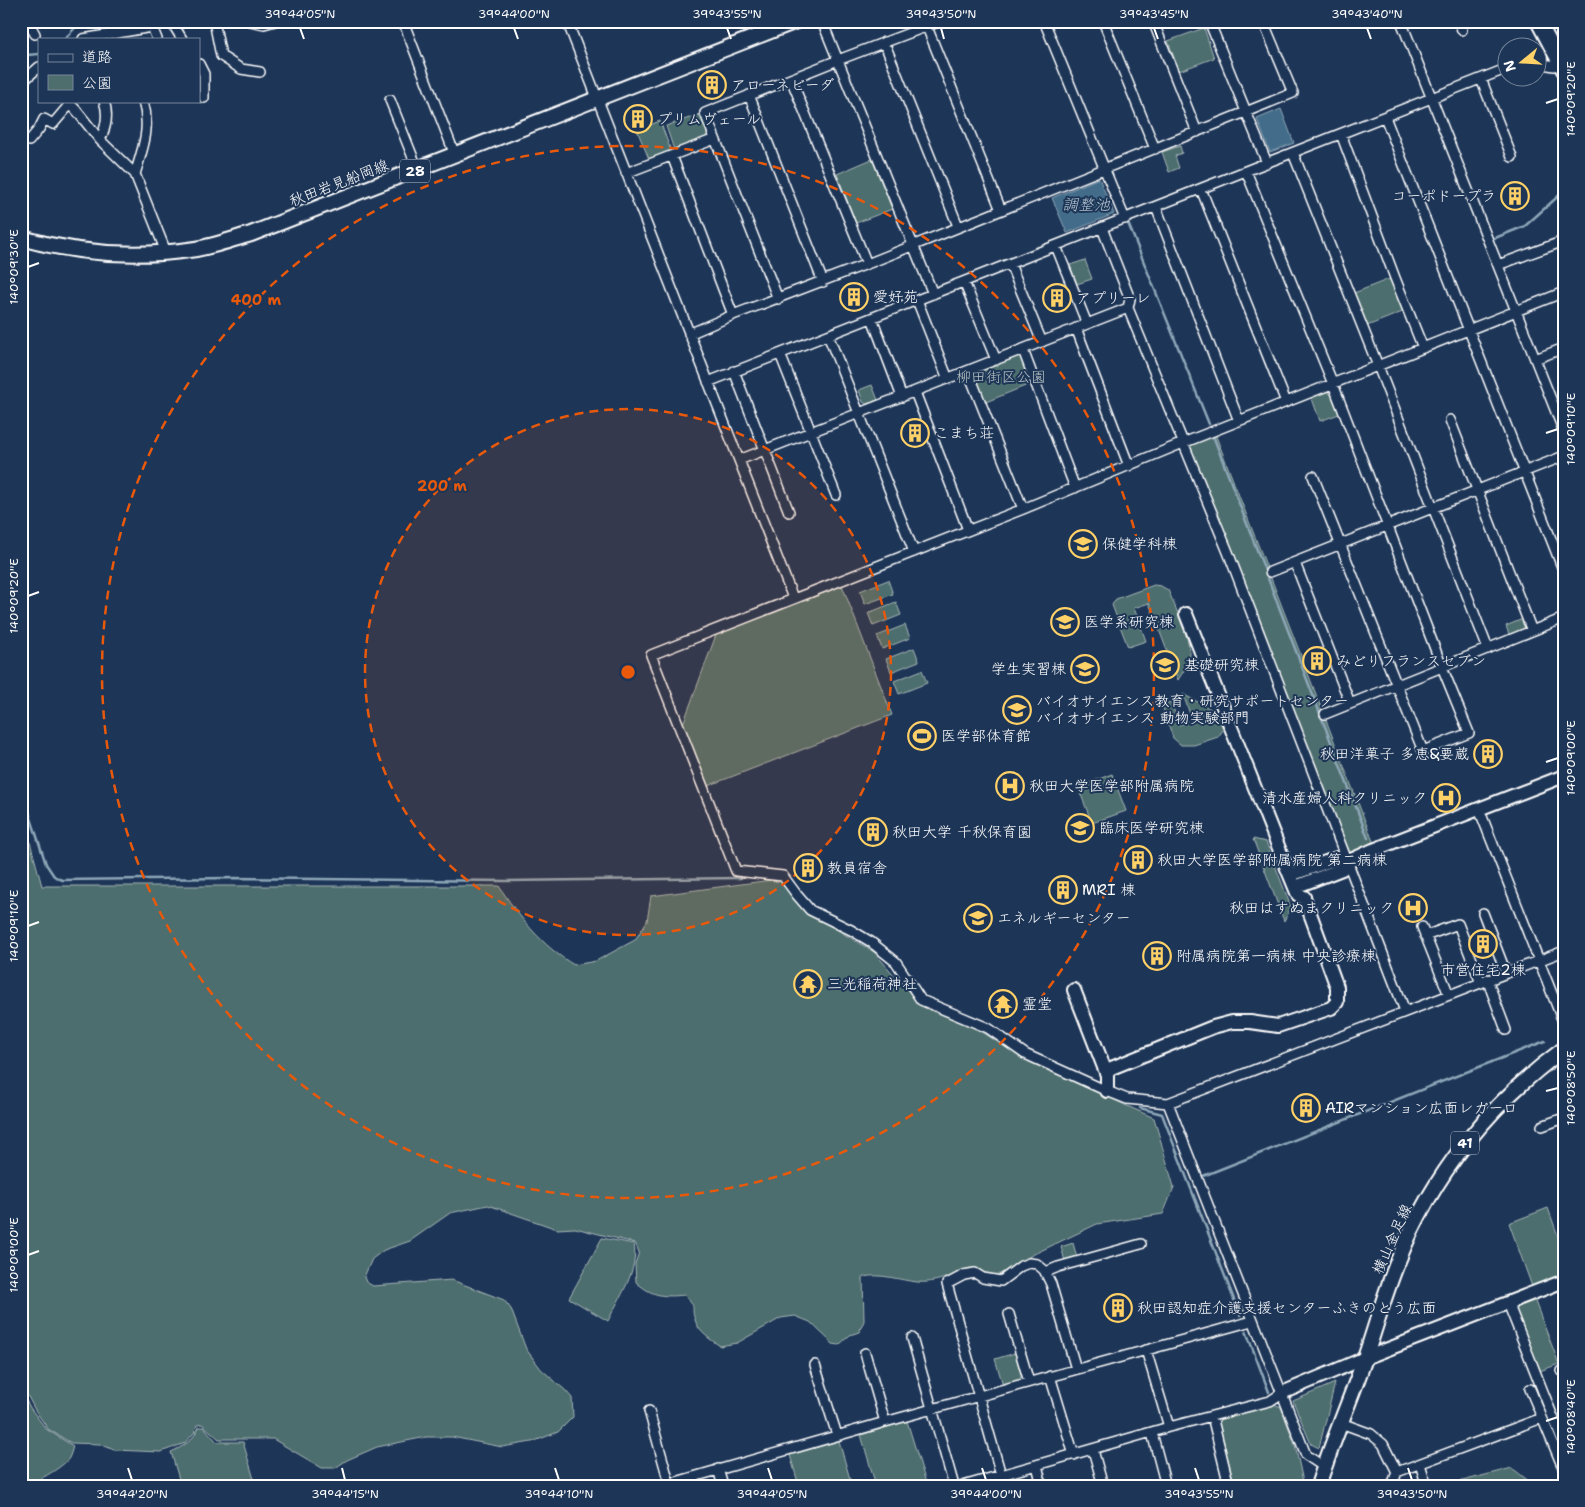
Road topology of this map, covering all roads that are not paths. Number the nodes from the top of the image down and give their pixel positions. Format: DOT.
graph roads {
  1 [pos="28,21"];
  2 [pos="170,21"];
  3 [pos="214,21"];
  4 [pos="250,21"];
  5 [pos="275,21"];
  6 [pos="403,21"];
  7 [pos="566,21"];
  8 [pos="796,21"];
  9 [pos="822,21"];
  10 [pos="941,21"];
  11 [pos="1044,21"];
  12 [pos="1103,21"];
  13 [pos="1153,21"];
  14 [pos="1209,21"];
  15 [pos="1263,21"];
  16 [pos="1401,21"];
  17 [pos="1538,21"];
  18 [pos="153,25"];
  19 [pos="928,27"];
  20 [pos="35,34"];
  21 [pos="106,37"];
  22 [pos="157,38"];
  23 [pos="181,38"];
  24 [pos="884,42"];
  25 [pos="838,60"];
  26 [pos="1548,65"];
  27 [pos="200,66"];
  28 [pos="1562,67"];
  29 [pos="260,72"];
  30 [pos="1498,72"];
  31 [pos="36,73"];
  32 [pos="1481,78"];
  33 [pos="791,79"];
  34 [pos="21,83"];
  35 [pos="749,96"];
  36 [pos="204,98"];
  37 [pos="1432,99"];
  38 [pos="390,100"];
  39 [pos="598,100"];
  40 [pos="104,102"];
  41 [pos="142,102"];
  42 [pos="68,103"];
  43 [pos="1246,112"];
  44 [pos="1385,117"];
  45 [pos="1197,132"];
  46 [pos="1341,134"];
  47 [pos="715,139"];
  48 [pos="100,140"];
  49 [pos="29,141"];
  50 [pos="1155,149"];
  51 [pos="1293,153"];
  52 [pos="455,155"];
  53 [pos="672,156"];
  54 [pos="1512,157"];
  55 [pos="1267,163"];
  56 [pos="418,170"];
  57 [pos="1104,170"];
  58 [pos="1246,171"];
  59 [pos="626,173"];
  60 [pos="135,174"];
  61 [pos="1201,189"];
  62 [pos="1156,207"];
  63 [pos="1001,210"];
  64 [pos="1125,219"];
  65 [pos="958,226"];
  66 [pos="1102,228"];
  67 [pos="21,238"];
  68 [pos="1564,241"];
  69 [pos="914,245"];
  70 [pos="1056,246"];
  71 [pos="166,252"];
  72 [pos="867,264"];
  73 [pos="1010,264"];
  74 [pos="1498,265"];
  75 [pos="823,282"];
  76 [pos="964,282"];
  77 [pos="1564,292"];
  78 [pos="933,294"];
  79 [pos="778,299"];
  80 [pos="917,300"];
  81 [pos="1128,308"];
  82 [pos="1516,311"];
  83 [pos="733,315"];
  84 [pos="872,318"];
  85 [pos="1087,324"];
  86 [pos="1076,328"];
  87 [pos="1469,330"];
  88 [pos="689,334"];
  89 [pos="828,335"];
  90 [pos="1042,342"];
  91 [pos="1423,348"];
  92 [pos="1564,348"];
  93 [pos="1022,350"];
  94 [pos="780,354"];
  95 [pos="1535,359"];
  96 [pos="996,360"];
  97 [pos="1378,366"];
  98 [pos="968,371"];
  99 [pos="734,372"];
  100 [pos="948,378"];
  101 [pos="708,382"];
  102 [pos="1333,384"];
  103 [pos="915,392"];
  104 [pos="902,396"];
  105 [pos="1286,402"];
  106 [pos="1564,402"];
  107 [pos="1554,406"];
  108 [pos="860,413"];
  109 [pos="1450,420"];
  110 [pos="1239,421"];
  111 [pos="811,432"];
  112 [pos="1564,432"];
  113 [pos="1184,443"];
  114 [pos="766,450"];
  115 [pos="1564,456"];
  116 [pos="739,460"];
  117 [pos="1129,466"];
  118 [pos="1524,471"];
  119 [pos="1314,476"];
  120 [pos="1075,488"];
  121 [pos="1477,489"];
  122 [pos="836,495"];
  123 [pos="1022,509"];
  124 [pos="1432,509"];
  125 [pos="789,512"];
  126 [pos="1388,527"];
  127 [pos="968,530"];
  128 [pos="1341,544"];
  129 [pos="914,552"];
  130 [pos="1295,563"];
  131 [pos="1270,572"];
  132 [pos="1564,572"];
  133 [pos="793,598"];
  134 [pos="1186,614"];
  135 [pos="1564,618"];
  136 [pos="1532,631"];
  137 [pos="1488,649"];
  138 [pos="1442,667"];
  139 [pos="1396,685"];
  140 [pos="1350,703"];
  141 [pos="1325,714"];
  142 [pos="1564,776"];
  143 [pos="1479,809"];
  144 [pos="1346,862"];
  145 [pos="1292,881"];
  146 [pos="1483,913"];
  147 [pos="1564,951"];
  148 [pos="1540,960"];
  149 [pos="1506,973"];
  150 [pos="1484,981"];
  151 [pos="1074,990"];
  152 [pos="1448,995"];
  153 [pos="1405,1011"];
  154 [pos="1564,1024"];
  155 [pos="1506,1030"];
  156 [pos="1564,1049"];
  157 [pos="1107,1075"];
  158 [pos="1107,1091"];
  159 [pos="1168,1103"];
  160 [pos="1564,1118"];
  161 [pos="1542,1126"];
  162 [pos="1141,1244"];
  163 [pos="1046,1272"];
  164 [pos="1564,1281"];
  165 [pos="1508,1303"];
  166 [pos="1008,1314"];
  167 [pos="1252,1321"];
  168 [pos="912,1338"];
  169 [pos="1146,1350"];
  170 [pos="865,1353"];
  171 [pos="1365,1358"];
  172 [pos="815,1365"];
  173 [pos="1076,1369"];
  174 [pos="1050,1376"];
  175 [pos="1029,1382"];
  176 [pos="1530,1389"];
  177 [pos="1282,1393"];
  178 [pos="978,1396"];
  179 [pos="932,1409"];
  180 [pos="649,1411"];
  181 [pos="1212,1416"];
  182 [pos="1542,1418"];
  183 [pos="885,1422"];
  184 [pos="1341,1423"];
  185 [pos="1170,1427"];
  186 [pos="1152,1433"];
  187 [pos="837,1435"];
  188 [pos="1564,1446"];
  189 [pos="1093,1450"];
  190 [pos="1074,1455"];
  191 [pos="1420,1464"];
  192 [pos="1037,1465"];
  193 [pos="1324,1467"];
  194 [pos="718,1469"];
  195 [pos="1564,1470"];
  196 [pos="1397,1472"];
  197 [pos="1001,1475"];
  198 [pos="989,1482"];
  199 [pos="667,1485"];
  200 [pos="723,1486"];
  201 [pos="954,1486"];
  202 [pos="963,1486"];
  203 [pos="1042,1486"];
  204 [pos="1104,1486"];
  205 [pos="1166,1486"];
  206 [pos="1229,1486"];
  207 [pos="1318,1486"];
  208 [pos="1392,1486"];
  209 [pos="1430,1486"];
  1 -- 20 [label="street"];
  2 -- 18 [label="street"];
  2 -- 23 [label="street"];
  3 -- 29 [label="street"];
  4 -- 5 [label="street"];
  6 -- 52 [label="street"];
  7 -- 39 [label="street"];
  8 -- 39 [label="main road, 秋田岩見船岡線 / 28"];
  9 -- 25 [label="street"];
  10 -- 19 [label="street"];
  11 -- 57 [label="street"];
  12 -- 50 [label="street"];
  13 -- 45 [label="street"];
  14 -- 43 [label="street"];
  15 -- 43 [label="street"];
  16 -- 37 [label="street"];
  17 -- 28 [label="main road"];
  18 -- 21 [label="street"];
  18 -- 22 [label="street"];
  19 -- 24 [label="street"];
  19 -- 63 [label="street"];
  24 -- 25 [label="street"];
  24 -- 65 [label="street"];
  25 -- 33 [label="street"];
  25 -- 69 [label="street"];
  26 -- 28 [label="street"];
  27 -- 36 [label="street"];
  30 -- 32 [label="street"];
  31 -- 34 [label="street"];
  32 -- 37 [label="street"];
  32 -- 54 [label="street"];
  33 -- 35 [label="street"];
  33 -- 72 [label="street"];
  35 -- 47 [label="street"];
  35 -- 75 [label="street"];
  37 -- 44 [label="street"];
  37 -- 74 [label="street"];
  38 -- 56 [label="street"];
  39 -- 52 [label="main road, 秋田岩見船岡線 / 28"];
  39 -- 59 [label="street"];
  40 -- 48 [label="street"];
  41 -- 60 [label="street"];
  42 -- 48 [label="street"];
  42 -- 49 [label="street"];
  43 -- 45 [label="street"];
  43 -- 55 [label="street"];
  44 -- 46 [label="street"];
  44 -- 87 [label="street"];
  45 -- 50 [label="street"];
  46 -- 51 [label="street"];
  46 -- 91 [label="street"];
  47 -- 53 [label="street"];
  47 -- 79 [label="street"];
  48 -- 60 [label="street"];
  50 -- 57 [label="street"];
  51 -- 55 [label="street"];
  51 -- 97 [label="street"];
  52 -- 56 [label="main road, 秋田岩見船岡線 / 28"];
  53 -- 59 [label="street"];
  53 -- 83 [label="street"];
  55 -- 58 [label="street"];
  56 -- 71 [label="main road, 秋田岩見船岡線 / 28"];
  57 -- 63 [label="street"];
  57 -- 64 [label="street"];
  58 -- 61 [label="street"];
  58 -- 102 [label="street"];
  59 -- 88 [label="street"];
  60 -- 71 [label="street"];
  61 -- 62 [label="street"];
  61 -- 105 [label="street"];
  62 -- 64 [label="street"];
  62 -- 110 [label="street"];
  63 -- 65 [label="street"];
  64 -- 66 [label="street"];
  65 -- 69 [label="street"];
  66 -- 70 [label="street"];
  66 -- 81 [label="street"];
  67 -- 71 [label="main road, 秋田岩見船岡線 / 28"];
  68 -- 74 [label="street"];
  69 -- 72 [label="street"];
  69 -- 78 [label="street"];
  70 -- 73 [label="street"];
  70 -- 85 [label="street"];
  72 -- 75 [label="street"];
  73 -- 76 [label="street"];
  73 -- 90 [label="street"];
  74 -- 82 [label="street"];
  75 -- 79 [label="street"];
  76 -- 78 [label="street"];
  76 -- 96 [label="street"];
  77 -- 82 [label="street"];
  78 -- 80 [label="street"];
  79 -- 83 [label="street"];
  80 -- 84 [label="street"];
  80 -- 100 [label="street"];
  81 -- 85 [label="street"];
  81 -- 113 [label="street"];
  82 -- 87 [label="street"];
  82 -- 95 [label="street"];
  83 -- 88 [label="street"];
  84 -- 89 [label="street"];
  84 -- 104 [label="street"];
  85 -- 86 [label="street"];
  86 -- 90 [label="street"];
  86 -- 117 [label="street"];
  87 -- 91 [label="street"];
  87 -- 118 [label="street"];
  88 -- 101 [label="street"];
  89 -- 94 [label="street"];
  89 -- 108 [label="street"];
  90 -- 93 [label="street"];
  91 -- 97 [label="street"];
  92 -- 95 [label="street"];
  93 -- 96 [label="street"];
  93 -- 120 [label="street"];
  94 -- 99 [label="street"];
  94 -- 111 [label="street"];
  95 -- 107 [label="street"];
  96 -- 98 [label="street"];
  97 -- 102 [label="street"];
  97 -- 124 [label="street"];
  98 -- 100 [label="street"];
  98 -- 123 [label="street"];
  99 -- 101 [label="street"];
  99 -- 114 [label="street"];
  100 -- 103 [label="street"];
  101 -- 116 [label="street"];
  102 -- 105 [label="street"];
  102 -- 126 [label="street"];
  103 -- 104 [label="street"];
  103 -- 127 [label="street"];
  104 -- 108 [label="street"];
  105 -- 110 [label="street"];
  106 -- 107 [label="street"];
  107 -- 112 [label="street"];
  108 -- 111 [label="street"];
  108 -- 129 [label="street"];
  109 -- 121 [label="street"];
  110 -- 113 [label="street"];
  111 -- 114 [label="street"];
  111 -- 122 [label="street"];
  113 -- 117 [label="street"];
  113 -- 144 [label="street"];
  114 -- 116 [label="street"];
  114 -- 125 [label="street"];
  115 -- 118 [label="street"];
  116 -- 133 [label="street"];
  117 -- 120 [label="street"];
  118 -- 121 [label="street"];
  118 -- 132 [label="street"];
  119 -- 128 [label="street"];
  120 -- 123 [label="street"];
  121 -- 124 [label="street"];
  121 -- 136 [label="street"];
  123 -- 127 [label="street"];
  124 -- 126 [label="street"];
  124 -- 137 [label="street"];
  126 -- 128 [label="street"];
  126 -- 138 [label="street"];
  127 -- 129 [label="street"];
  128 -- 130 [label="street"];
  128 -- 139 [label="street"];
  129 -- 133 [label="street"];
  130 -- 131 [label="street"];
  130 -- 140 [label="street"];
  133 -- 158 [label="street"];
  134 -- 145 [label="street"];
  135 -- 136 [label="street"];
  136 -- 137 [label="street"];
  137 -- 138 [label="street"];
  138 -- 139 [label="street"];
  138 -- 139 [label="street"];
  139 -- 140 [label="street"];
  140 -- 141 [label="street"];
  142 -- 143 [label="street"];
  143 -- 144 [label="street"];
  143 -- 148 [label="street"];
  144 -- 145 [label="street"];
  144 -- 153 [label="street"];
  145 -- 157 [label="street"];
  146 -- 149 [label="street"];
  147 -- 148 [label="street"];
  148 -- 149 [label="street"];
  148 -- 154 [label="street"];
  149 -- 150 [label="street"];
  150 -- 152 [label="street"];
  150 -- 152 [label="street"];
  150 -- 155 [label="street"];
  151 -- 157 [label="street"];
  152 -- 153 [label="street"];
  153 -- 159 [label="street"];
  156 -- 171 [label="main road, 横山金足線 / 41"];
  157 -- 158 [label="street"];
  158 -- 159 [label="street"];
  159 -- 167 [label="street"];
  160 -- 161 [label="street"];
  162 -- 163 [label="street"];
  163 -- 173 [label="street"];
  163 -- 178 [label="street"];
  164 -- 165 [label="street"];
  165 -- 171 [label="street"];
  165 -- 188 [label="street"];
  166 -- 175 [label="street"];
  167 -- 169 [label="street"];
  167 -- 177 [label="street"];
  168 -- 179 [label="street"];
  169 -- 173 [label="street"];
  169 -- 185 [label="street"];
  170 -- 183 [label="street"];
  171 -- 177 [label="street"];
  171 -- 184 [label="main road, 横山金足線 / 41"];
  172 -- 187 [label="street"];
  173 -- 174 [label="street"];
  174 -- 175 [label="street"];
  174 -- 190 [label="street"];
  175 -- 178 [label="street"];
  176 -- 182 [label="street"];
  177 -- 181 [label="street"];
  177 -- 193 [label="street"];
  178 -- 179 [label="street"];
  178 -- 197 [label="street"];
  179 -- 183 [label="street"];
  179 -- 201 [label="street"];
  180 -- 199 [label="street"];
  181 -- 185 [label="street"];
  181 -- 206 [label="street"];
  182 -- 191 [label="street"];
  182 -- 195 [label="street"];
  183 -- 187 [label="street"];
  184 -- 193 [label="main road, 横山金足線 / 41"];
  184 -- 196 [label="street"];
  185 -- 186 [label="street"];
  186 -- 189 [label="street"];
  186 -- 205 [label="street"];
  187 -- 194 [label="street"];
  189 -- 190 [label="street"];
  189 -- 204 [label="street"];
  190 -- 192 [label="street"];
  191 -- 196 [label="street"];
  191 -- 209 [label="street"];
  192 -- 197 [label="street"];
  192 -- 203 [label="street"];
  193 -- 207 [label="main road, 横山金足線 / 41"];
  194 -- 199 [label="street"];
  194 -- 200 [label="street"];
  196 -- 208 [label="street"];
  197 -- 198 [label="street"];
  198 -- 202 [label="street"];
}
